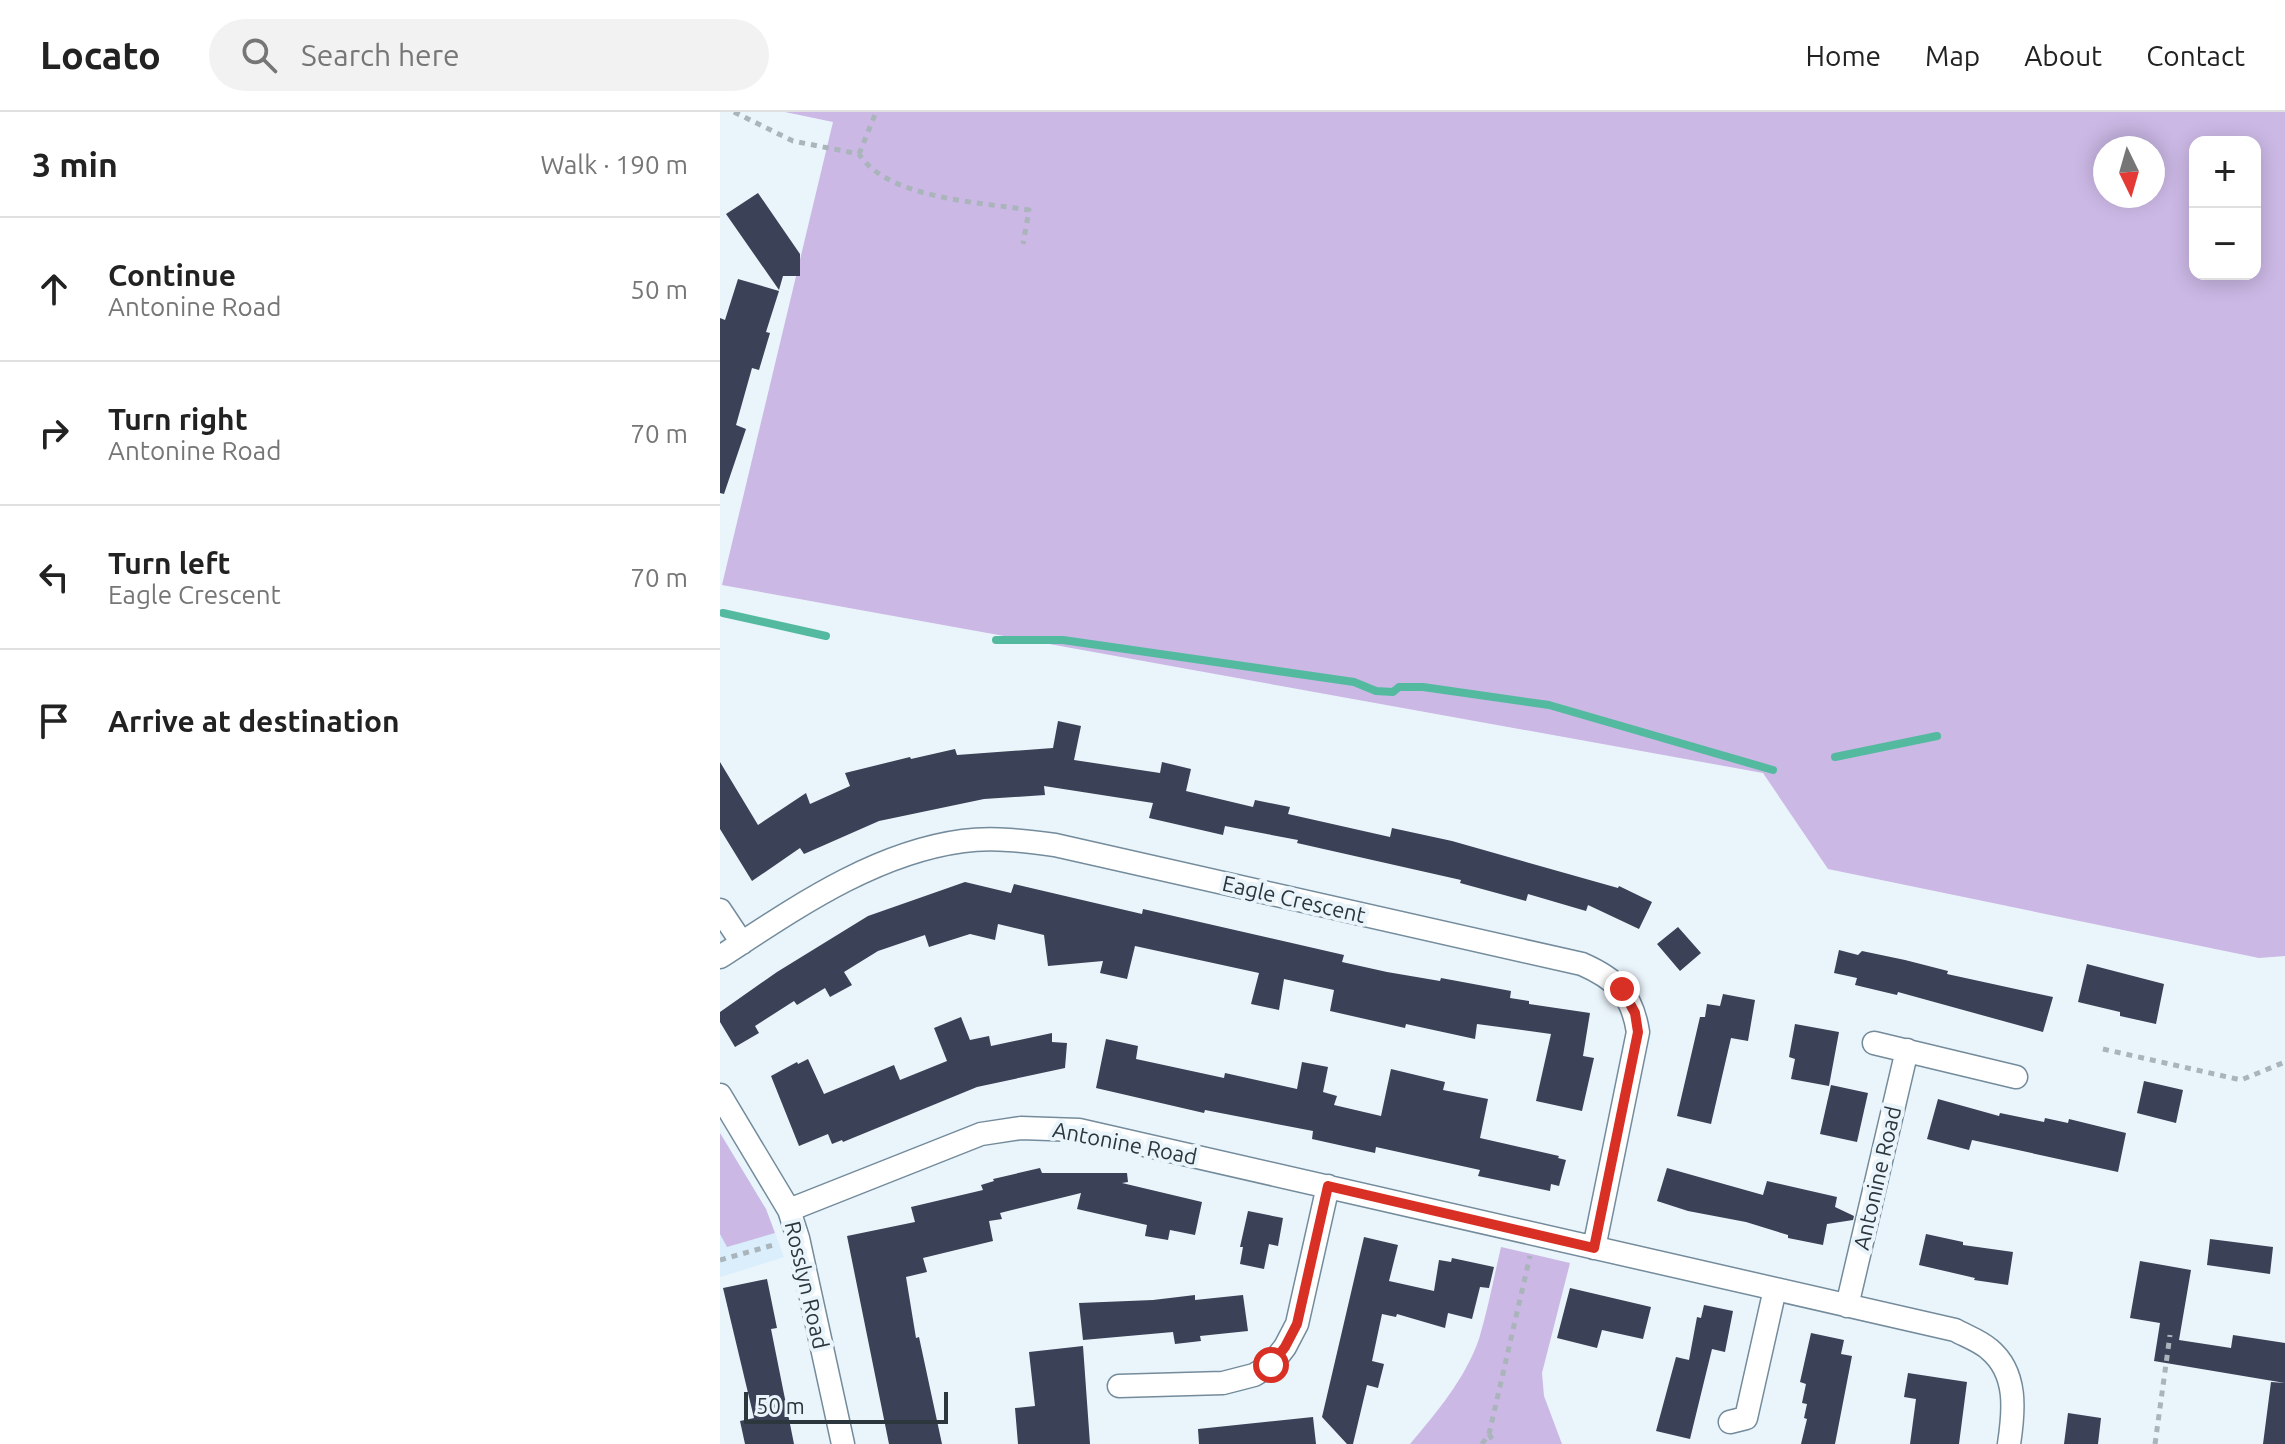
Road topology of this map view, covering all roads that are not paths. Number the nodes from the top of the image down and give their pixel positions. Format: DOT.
graph roads {
  1 [pos="720,910"];
  2 [pos="742,943"];
  3 [pos="720,957"];
  4 [pos="1874,1043"];
  5 [pos="1907,1050"];
  6 [pos="2016,1077"];
  7 [pos="720,1095"];
  8 [pos="1328,1186"];
  9 [pos="789,1210"];
  10 [pos="1594,1248"];
  11 [pos="1775,1289"];
  12 [pos="1847,1306"];
  13 [pos="1119,1386"];
  14 [pos="1730,1422"];
  15 [pos="843,1444"];
  16 [pos="2009,1444"];
  1 -- 2 [label="street"];
  2 -- 3 [label="street, Eagle Crescent"];
  2 -- 10 [label="street, Eagle Crescent"];
  4 -- 5 [label="street"];
  5 -- 6 [label="street"];
  5 -- 12 [label="street, Antonine Road"];
  7 -- 9 [label="street, Rosslyn Road"];
  8 -- 9 [label="street, Antonine Road"];
  8 -- 10 [label="street, Antonine Road"];
  8 -- 13 [label="street"];
  9 -- 15 [label="street, Rosslyn Road"];
  10 -- 11 [label="street, Antonine Road"];
  11 -- 12 [label="street, Antonine Road"];
  11 -- 14 [label="street"];
  12 -- 16 [label="street, Antonine Road"];
}
